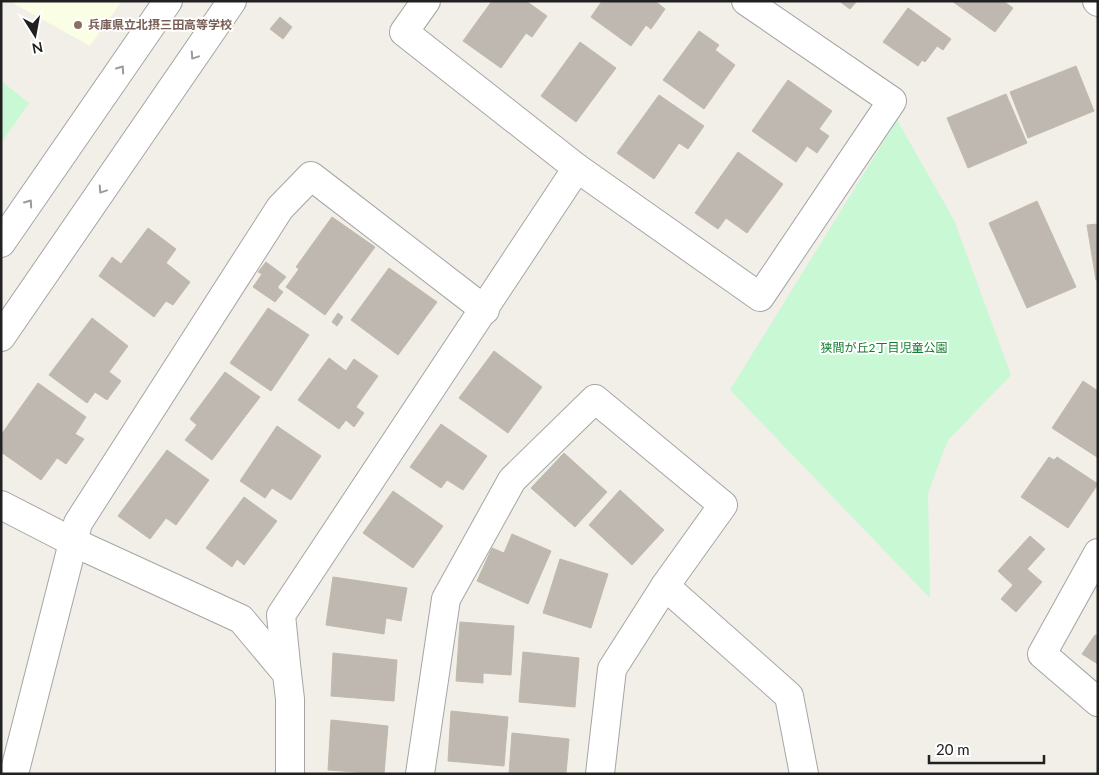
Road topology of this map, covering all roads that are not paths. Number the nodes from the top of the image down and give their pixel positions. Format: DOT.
graph roads {
  1 [pos="168,1"];
  2 [pos="232,1"];
  3 [pos="426,1"];
  4 [pos="746,1"];
  5 [pos="577,168"];
  6 [pos="1,243"];
  7 [pos="485,310"];
  8 [pos="1,337"];
  9 [pos="1,505"];
  10 [pos="73,542"];
  11 [pos="1098,553"];
  12 [pos="665,586"];
  13 [pos="287,674"];
  14 [pos="1098,702"];
  15 [pos="14,774"];
  16 [pos="290,774"];
  17 [pos="420,774"];
  18 [pos="600,774"];
  19 [pos="804,774"];
  6 -- 1 [label="street, one-way"];
  2 -- 8 [label="street, one-way"];
  3 -- 5 [label="street"];
  4 -- 5 [label="street"];
  5 -- 7 [label="street"];
  7 -- 10 [label="street"];
  7 -- 13 [label="street"];
  9 -- 10 [label="street"];
  10 -- 13 [label="street"];
  10 -- 15 [label="street"];
  11 -- 14 [label="street"];
  12 -- 17 [label="street"];
  12 -- 18 [label="street"];
  12 -- 19 [label="street"];
  13 -- 16 [label="street"];
}
